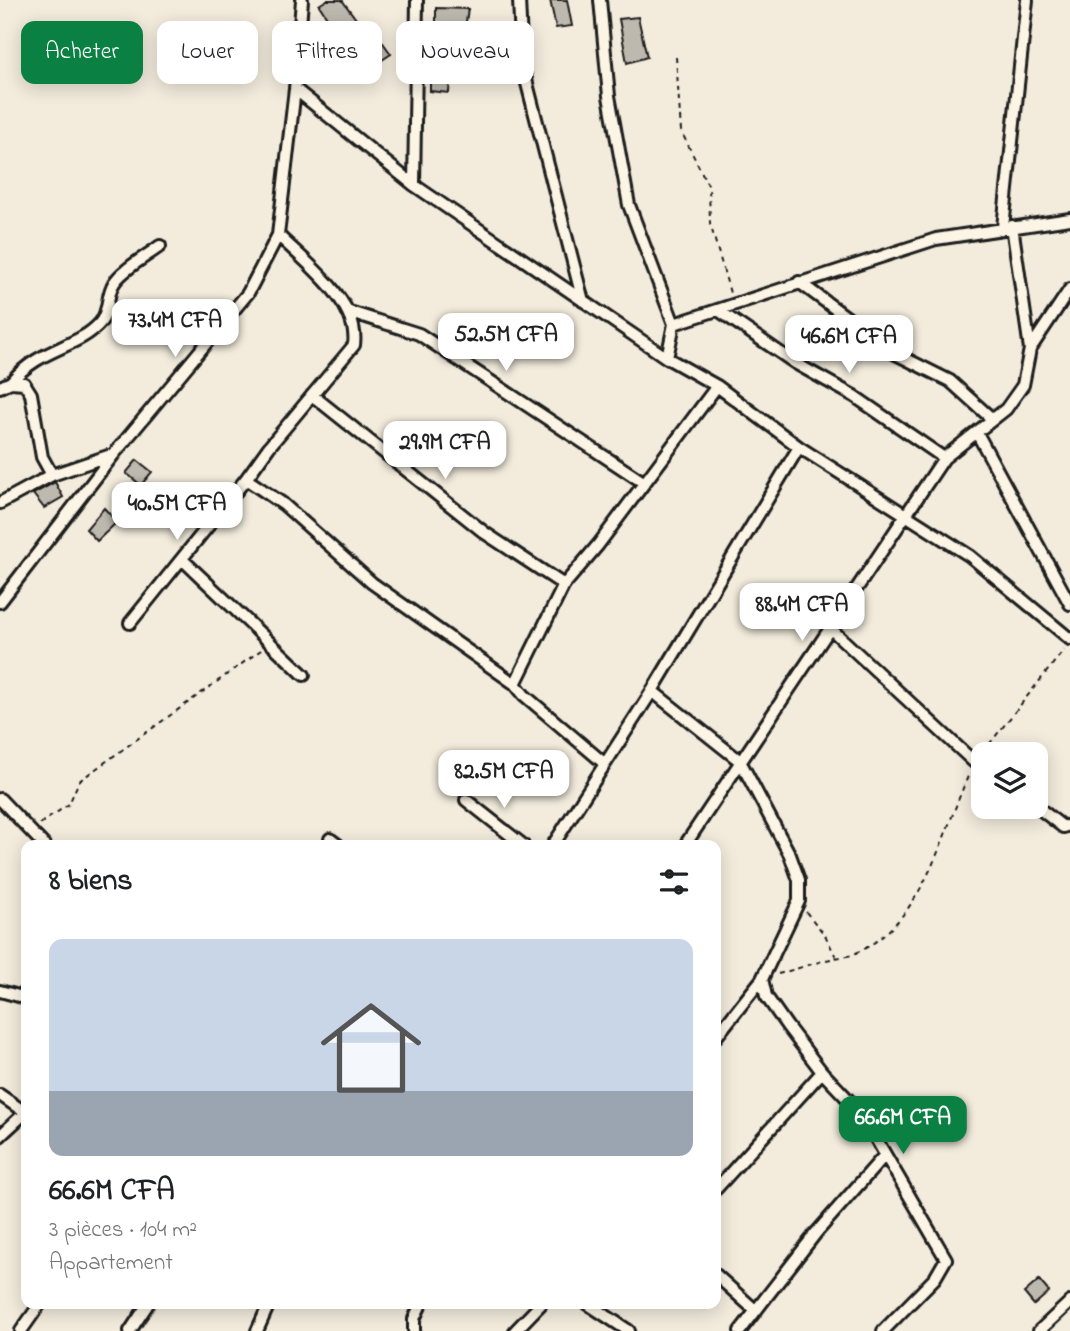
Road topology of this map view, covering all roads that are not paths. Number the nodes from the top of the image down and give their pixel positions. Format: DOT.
graph roads {
  1 [pos="302,0"];
  2 [pos="417,0"];
  3 [pos="519,0"];
  4 [pos="600,0"];
  5 [pos="1027,0"];
  6 [pos="295,89"];
  7 [pos="414,185"];
  8 [pos="1070,219"];
  9 [pos="1008,227"];
  10 [pos="278,235"];
  11 [pos="160,246"];
  12 [pos="799,282"];
  13 [pos="1070,289"];
  14 [pos="583,300"];
  15 [pos="718,310"];
  16 [pos="346,311"];
  17 [pos="674,324"];
  18 [pos="1030,349"];
  19 [pos="667,358"];
  20 [pos="11,382"];
  21 [pos="717,386"];
  22 [pos="0,387"];
  23 [pos="312,395"];
  24 [pos="991,418"];
  25 [pos="977,433"];
  26 [pos="799,447"];
  27 [pos="114,454"];
  28 [pos="944,458"];
  29 [pos="52,475"];
  30 [pos="246,479"];
  31 [pos="643,482"];
  32 [pos="0,503"];
  33 [pos="904,515"];
  34 [pos="183,560"];
  35 [pos="565,585"];
  36 [pos="0,602"];
  37 [pos="1070,604"];
  38 [pos="130,623"];
  39 [pos="831,629"];
  40 [pos="1068,643"];
  41 [pos="304,675"];
  42 [pos="515,684"];
  43 [pos="652,691"];
  44 [pos="971,757"];
  45 [pos="740,761"];
  46 [pos="605,764"];
  47 [pos="0,799"];
  48 [pos="466,800"];
  49 [pos="1048,815"];
  50 [pos="1070,825"];
  51 [pos="38,840"];
  52 [pos="517,840"];
  53 [pos="556,840"];
  54 [pos="688,840"];
  55 [pos="762,979"];
  56 [pos="0,991"];
  57 [pos="21,997"];
  58 [pos="721,1031"];
  59 [pos="822,1072"];
  60 [pos="0,1095"];
  61 [pos="21,1109"];
  62 [pos="21,1117"];
  63 [pos="0,1136"];
  64 [pos="884,1156"];
  65 [pos="721,1183"];
  66 [pos="721,1280"];
  67 [pos="1070,1301"];
  68 [pos="37,1309"];
  69 [pos="145,1309"];
  70 [pos="267,1309"];
  71 [pos="419,1309"];
  72 [pos="536,1309"];
  73 [pos="595,1309"];
  74 [pos="756,1311"];
  75 [pos="626,1330"];
  76 [pos="22,1331"];
  77 [pos="130,1331"];
  78 [pos="257,1331"];
  79 [pos="414,1331"];
  80 [pos="515,1331"];
  81 [pos="740,1331"];
  82 [pos="883,1331"];
  83 [pos="1039,1331"];
  1 -- 6 [label="street"];
  2 -- 7 [label="street"];
  3 -- 14 [label="street"];
  4 -- 17 [label="street"];
  5 -- 9 [label="street"];
  6 -- 7 [label="street"];
  6 -- 10 [label="street"];
  7 -- 14 [label="street"];
  8 -- 9 [label="street"];
  9 -- 12 [label="street"];
  9 -- 18 [label="street"];
  10 -- 16 [label="street"];
  10 -- 27 [label="street"];
  11 -- 20 [label="street"];
  12 -- 15 [label="street"];
  12 -- 24 [label="street"];
  13 -- 18 [label="street"];
  14 -- 19 [label="street"];
  15 -- 17 [label="street"];
  15 -- 28 [label="street"];
  16 -- 23 [label="street"];
  16 -- 31 [label="street"];
  17 -- 19 [label="street"];
  18 -- 24 [label="street"];
  19 -- 21 [label="street"];
  20 -- 22 [label="street"];
  20 -- 29 [label="street"];
  21 -- 26 [label="street"];
  21 -- 31 [label="street"];
  23 -- 30 [label="street"];
  23 -- 35 [label="street"];
  24 -- 25 [label="street"];
  25 -- 28 [label="street"];
  25 -- 37 [label="street"];
  26 -- 33 [label="street"];
  26 -- 43 [label="street"];
  27 -- 29 [label="street"];
  27 -- 36 [label="street"];
  28 -- 33 [label="street"];
  29 -- 32 [label="street"];
  30 -- 34 [label="street"];
  30 -- 42 [label="street"];
  31 -- 35 [label="street"];
  33 -- 39 [label="street"];
  33 -- 40 [label="street"];
  34 -- 38 [label="street"];
  34 -- 41 [label="street"];
  35 -- 42 [label="street"];
  39 -- 44 [label="street"];
  39 -- 45 [label="street"];
  42 -- 46 [label="street"];
  43 -- 45 [label="street"];
  43 -- 46 [label="street"];
  45 -- 54 [label="street"];
  45 -- 55 [label="street"];
  46 -- 53 [label="street"];
  47 -- 51 [label="street"];
  48 -- 52 [label="street"];
  49 -- 50 [label="street"];
  55 -- 58 [label="street"];
  55 -- 59 [label="street"];
  56 -- 57 [label="street"];
  59 -- 64 [label="street"];
  59 -- 65 [label="street"];
  60 -- 61 [label="street"];
  62 -- 63 [label="street"];
  64 -- 74 [label="street"];
  64 -- 82 [label="street"];
  66 -- 74 [label="street"];
  67 -- 83 [label="street"];
  68 -- 76 [label="street"];
  69 -- 77 [label="street"];
  70 -- 78 [label="street"];
  71 -- 79 [label="street"];
  72 -- 80 [label="street"];
  73 -- 75 [label="street"];
  74 -- 81 [label="street"];
}
